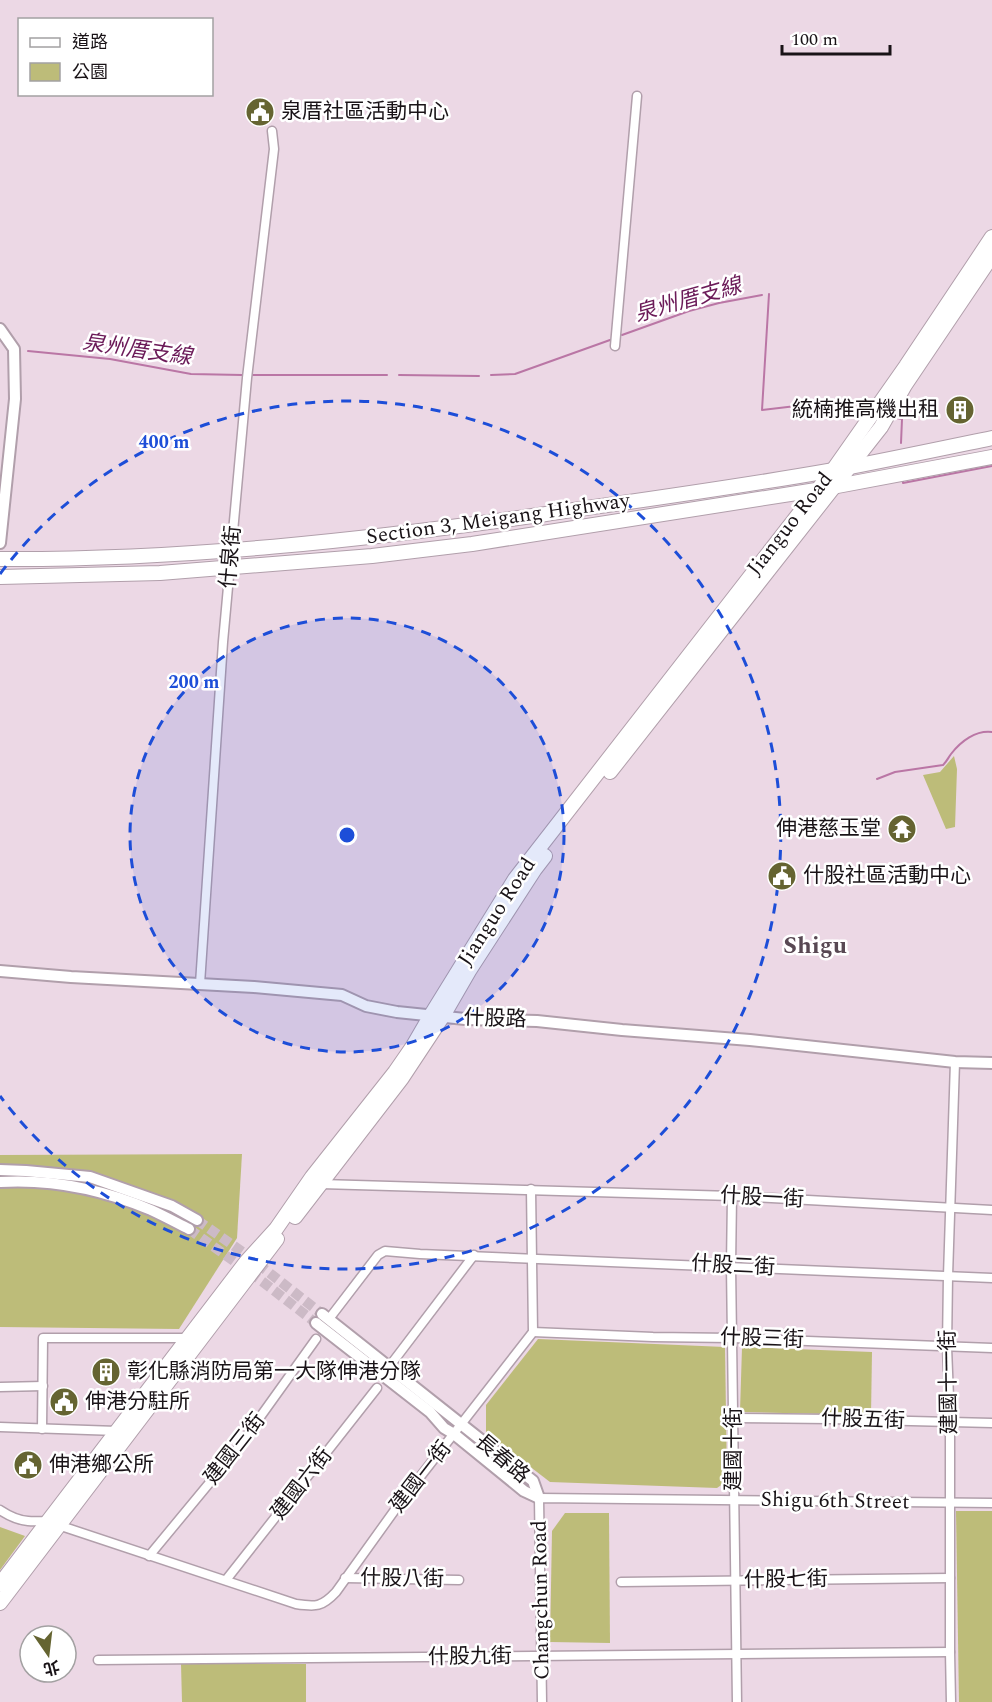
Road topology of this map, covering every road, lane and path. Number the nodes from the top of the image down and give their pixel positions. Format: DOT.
graph roads {
  1 [pos="637,96"];
  2 [pos="272,131"];
  3 [pos="992,237"];
  4 [pos="992,256"];
  5 [pos="0,329"];
  6 [pos="615,346"];
  7 [pos="992,438"];
  8 [pos="992,457"];
  9 [pos="849,467"];
  10 [pos="833,470"];
  11 [pos="833,487"];
  12 [pos="816,490"];
  13 [pos="0,543"];
  14 [pos="232,550"];
  15 [pos="0,559"];
  16 [pos="231,568"];
  17 [pos="0,577"];
  18 [pos="650,714"];
  19 [pos="0,971"];
  20 [pos="200,984"];
  21 [pos="437,1016"];
  22 [pos="956,1062"];
  23 [pos="992,1063"];
  24 [pos="0,1170"];
  25 [pos="0,1182"];
  26 [pos="321,1184"];
  27 [pos="531,1189"];
  28 [pos="732,1196"];
  29 [pos="951,1208"];
  30 [pos="992,1210"];
  31 [pos="197,1220"];
  32 [pos="189,1230"];
  33 [pos="474,1255"];
  34 [pos="533,1257"];
  35 [pos="731,1266"];
  36 [pos="948,1276"];
  37 [pos="992,1278"];
  38 [pos="323,1318"];
  39 [pos="533,1332"];
  40 [pos="189,1338"];
  41 [pos="732,1338"];
  42 [pos="316,1340"];
  43 [pos="947,1347"];
  44 [pos="992,1348"];
  45 [pos="392,1363"];
  46 [pos="43,1386"];
  47 [pos="0,1387"];
  48 [pos="377,1388"];
  49 [pos="734,1418"];
  50 [pos="950,1422"];
  51 [pos="992,1423"];
  52 [pos="462,1425"];
  53 [pos="0,1427"];
  54 [pos="42,1429"];
  55 [pos="117,1431"];
  56 [pos="454,1434"];
  57 [pos="539,1498"];
  58 [pos="734,1499"];
  59 [pos="950,1502"];
  60 [pos="992,1503"];
  61 [pos="0,1510"];
  62 [pos="53,1523"];
  63 [pos="149,1556"];
  64 [pos="345,1578"];
  65 [pos="950,1578"];
  66 [pos="226,1580"];
  67 [pos="459,1580"];
  68 [pos="735,1581"];
  69 [pos="621,1582"];
  70 [pos="0,1584"];
  71 [pos="0,1603"];
  72 [pos="950,1652"];
  73 [pos="736,1653"];
  74 [pos="542,1656"];
  75 [pos="98,1660"];
  76 [pos="542,1702"];
  77 [pos="737,1702"];
  78 [pos="951,1702"];
  1 -- 6 [label="street"];
  2 -- 14 [label="street, 什泉街"];
  3 -- 10 [label="main road, Jianguo Road"];
  4 -- 9 [label="main road, Jianguo Road"];
  5 -- 13 [label="street"];
  7 -- 9 [label="main road, Section 3, Meigang Highway"];
  8 -- 11 [label="main road, Section 3, Meigang Highway"];
  9 -- 10 [label="main road, Section 3, Meigang Highway"];
  9 -- 11 [label="main road, Jianguo Road"];
  10 -- 12 [label="main road, Jianguo Road"];
  10 -- 14 [label="main road, Section 3, Meigang Highway"];
  11 -- 12 [label="main road, Section 3, Meigang Highway"];
  11 -- 18 [label="main road, Jianguo Road"];
  12 -- 16 [label="main road, Section 3, Meigang Highway"];
  12 -- 18 [label="main road, Jianguo Road"];
  14 -- 15 [label="main road, Section 3, Meigang Highway"];
  14 -- 16 [label="street, 什泉街"];
  16 -- 17 [label="main road, Section 3, Meigang Highway"];
  16 -- 20 [label="street, 什泉街"];
  18 -- 21 [label="main road, Jianguo Road"];
  19 -- 20 [label="street, 什股路"];
  20 -- 21 [label="street, 什股路"];
  21 -- 22 [label="street, 什股路"];
  21 -- 26 [label="main road, Jianguo Road"];
  21 -- 40 [label="main road, Jianguo Road"];
  22 -- 23 [label="street, 什股路"];
  22 -- 29 [label="street, 建國十一街"];
  24 -- 31 [label="street"];
  25 -- 32 [label="street"];
  26 -- 27 [label="street"];
  26 -- 62 [label="main road, Jianguo Road"];
  27 -- 28 [label="street, 什股一街"];
  27 -- 34 [label="street"];
  28 -- 29 [label="street, 什股一街"];
  28 -- 35 [label="street, 建國十街"];
  29 -- 30 [label="street, 什股一街"];
  29 -- 36 [label="street, 建國十一街"];
  33 -- 34 [label="street, 什股二街"];
  33 -- 38 [label="street"];
  33 -- 45 [label="street"];
  34 -- 35 [label="street, 什股二街"];
  34 -- 39 [label="street"];
  35 -- 36 [label="street, 什股二街"];
  35 -- 41 [label="street, 建國十街"];
  36 -- 37 [label="street, 什股二街"];
  36 -- 43 [label="street, 建國十一街"];
  38 -- 52 [label="street, 長春路"];
  38 -- 56 [label="street, 長春路"];
  39 -- 41 [label="street, 什股三街"];
  39 -- 52 [label="street, 建國一街"];
  40 -- 46 [label="street"];
  40 -- 55 [label="main road, Jianguo Road"];
  41 -- 43 [label="street, 什股三街"];
  41 -- 49 [label="street, 建國十街"];
  42 -- 63 [label="street, 建國三街"];
  43 -- 44 [label="street, 什股三街"];
  43 -- 50 [label="street, 建國十一街"];
  46 -- 47 [label="street"];
  46 -- 54 [label="street"];
  48 -- 66 [label="street, 建國六街"];
  49 -- 50 [label="street, 什股五街"];
  49 -- 58 [label="street, 建國十街"];
  50 -- 51 [label="street, 什股五街"];
  50 -- 59 [label="street, 建國十一街"];
  52 -- 56 [label="street, 建國一街"];
  52 -- 57 [label="street, 長春路"];
  53 -- 54 [label="street"];
  54 -- 55 [label="street"];
  55 -- 62 [label="main road, Jianguo Road"];
  56 -- 57 [label="street, 長春路"];
  56 -- 64 [label="street, 建國一街"];
  57 -- 58 [label="street, Shigu 6th Street"];
  57 -- 74 [label="street, Changchun Road"];
  58 -- 59 [label="street, Shigu 6th Street"];
  58 -- 68 [label="street, 建國十街"];
  59 -- 60 [label="street, Shigu 6th Street"];
  59 -- 65 [label="street, 建國十一街"];
  61 -- 62 [label="street, 建國一街"];
  62 -- 63 [label="street, 建國一街"];
  62 -- 70 [label="main road, Jianguo Road"];
  62 -- 71 [label="main road, Jianguo Road"];
  63 -- 66 [label="street, 建國一街"];
  64 -- 66 [label="street, 建國一街"];
  64 -- 67 [label="street, 什股八街"];
  65 -- 68 [label="street, 什股七街"];
  65 -- 72 [label="street, 建國十一街"];
  68 -- 69 [label="street, 什股七街"];
  68 -- 73 [label="street, 建國十街"];
  72 -- 73 [label="street, 什股九街"];
  72 -- 78 [label="street, 建國十一街"];
  73 -- 74 [label="street, 什股九街"];
  73 -- 77 [label="street, 建國十街"];
  74 -- 75 [label="street, 什股九街"];
  74 -- 76 [label="street, Changchun Road"];
}
